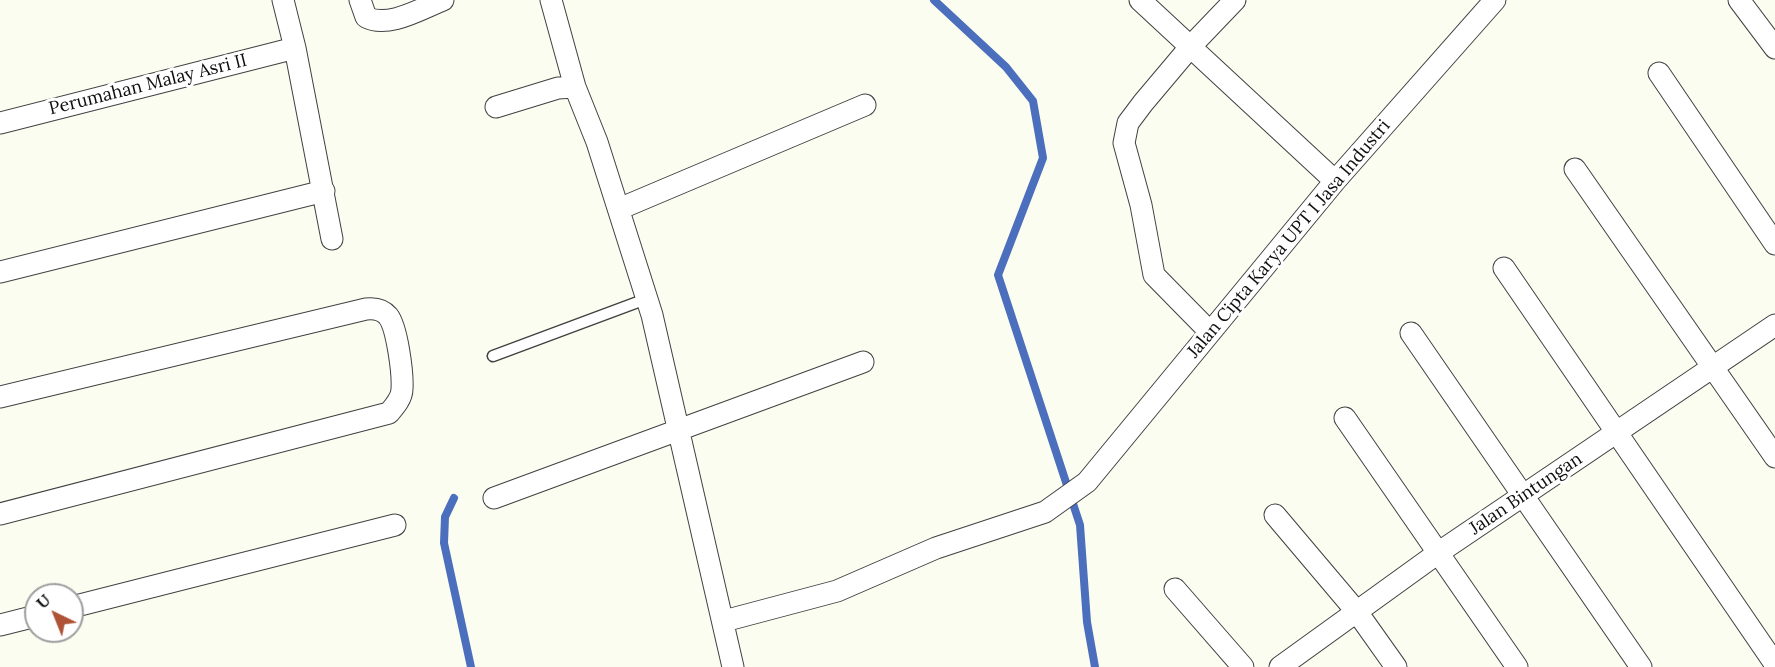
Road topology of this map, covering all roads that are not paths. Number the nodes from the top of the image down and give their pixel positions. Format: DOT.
graph roads {
  1 [pos="283,0"];
  2 [pos="360,0"];
  3 [pos="443,0"];
  4 [pos="551,0"];
  5 [pos="1140,0"];
  6 [pos="1235,0"];
  7 [pos="1496,0"];
  8 [pos="1739,0"];
  9 [pos="1191,46"];
  10 [pos="295,48"];
  11 [pos="1775,48"];
  12 [pos="1659,73"];
  13 [pos="575,87"];
  14 [pos="865,105"];
  15 [pos="495,107"];
  16 [pos="0,123"];
  17 [pos="1575,169"];
  18 [pos="1335,181"];
  19 [pos="324,191"];
  20 [pos="619,209"];
  21 [pos="332,239"];
  22 [pos="1775,244"];
  23 [pos="1504,268"];
  24 [pos="0,272"];
  25 [pos="646,299"];
  26 [pos="1775,325"];
  27 [pos="1210,332"];
  28 [pos="1411,333"];
  29 [pos="493,356"];
  30 [pos="863,362"];
  31 [pos="1713,367"];
  32 [pos="0,397"];
  33 [pos="1345,418"];
  34 [pos="680,428"];
  35 [pos="1616,432"];
  36 [pos="1775,457"];
  37 [pos="1523,496"];
  38 [pos="494,498"];
  39 [pos="0,514"];
  40 [pos="1275,515"];
  41 [pos="395,525"];
  42 [pos="1438,553"];
  43 [pos="1174,589"];
  44 [pos="84,604"];
  45 [pos="1357,612"];
  46 [pos="24,619"];
  47 [pos="724,621"];
  48 [pos="0,625"];
  49 [pos="1775,664"];
  50 [pos="733,667"];
  51 [pos="1243,667"];
  52 [pos="1280,667"];
  53 [pos="1396,667"];
  54 [pos="1517,667"];
  55 [pos="1641,667"];
  1 -- 10 [label="street"];
  2 -- 3 [label="street"];
  4 -- 13 [label="street"];
  5 -- 9 [label="street"];
  6 -- 9 [label="street"];
  7 -- 18 [label="street, Jalan Cipta Karya UPT I Jasa Industri"];
  8 -- 11 [label="street"];
  9 -- 18 [label="street"];
  9 -- 27 [label="street"];
  10 -- 16 [label="street, Perumahan Malay Asri II"];
  10 -- 19 [label="street"];
  12 -- 22 [label="street"];
  13 -- 15 [label="street"];
  13 -- 20 [label="street"];
  14 -- 20 [label="street"];
  17 -- 31 [label="street"];
  18 -- 27 [label="street, Jalan Cipta Karya UPT I Jasa Industri"];
  19 -- 21 [label="street"];
  19 -- 24 [label="street"];
  20 -- 25 [label="street"];
  23 -- 35 [label="street"];
  25 -- 29 [label="lane"];
  25 -- 34 [label="street"];
  26 -- 31 [label="street, Jalan Bintungan"];
  27 -- 47 [label="street, Jalan Cipta Karya UPT I Jasa Industri"];
  28 -- 37 [label="street"];
  30 -- 34 [label="street"];
  31 -- 35 [label="street, Jalan Bintungan"];
  31 -- 36 [label="street"];
  32 -- 39 [label="street"];
  33 -- 42 [label="street"];
  34 -- 38 [label="street"];
  34 -- 47 [label="street"];
  35 -- 37 [label="street, Jalan Bintungan"];
  35 -- 49 [label="street"];
  37 -- 42 [label="street, Jalan Bintungan"];
  37 -- 55 [label="street"];
  40 -- 45 [label="street"];
  41 -- 44 [label="street"];
  42 -- 45 [label="street, Jalan Bintungan"];
  42 -- 54 [label="street"];
  43 -- 51 [label="street"];
  45 -- 52 [label="street, Jalan Bintungan"];
  45 -- 53 [label="street"];
  46 -- 48 [label="street"];
  47 -- 50 [label="street"];
}
